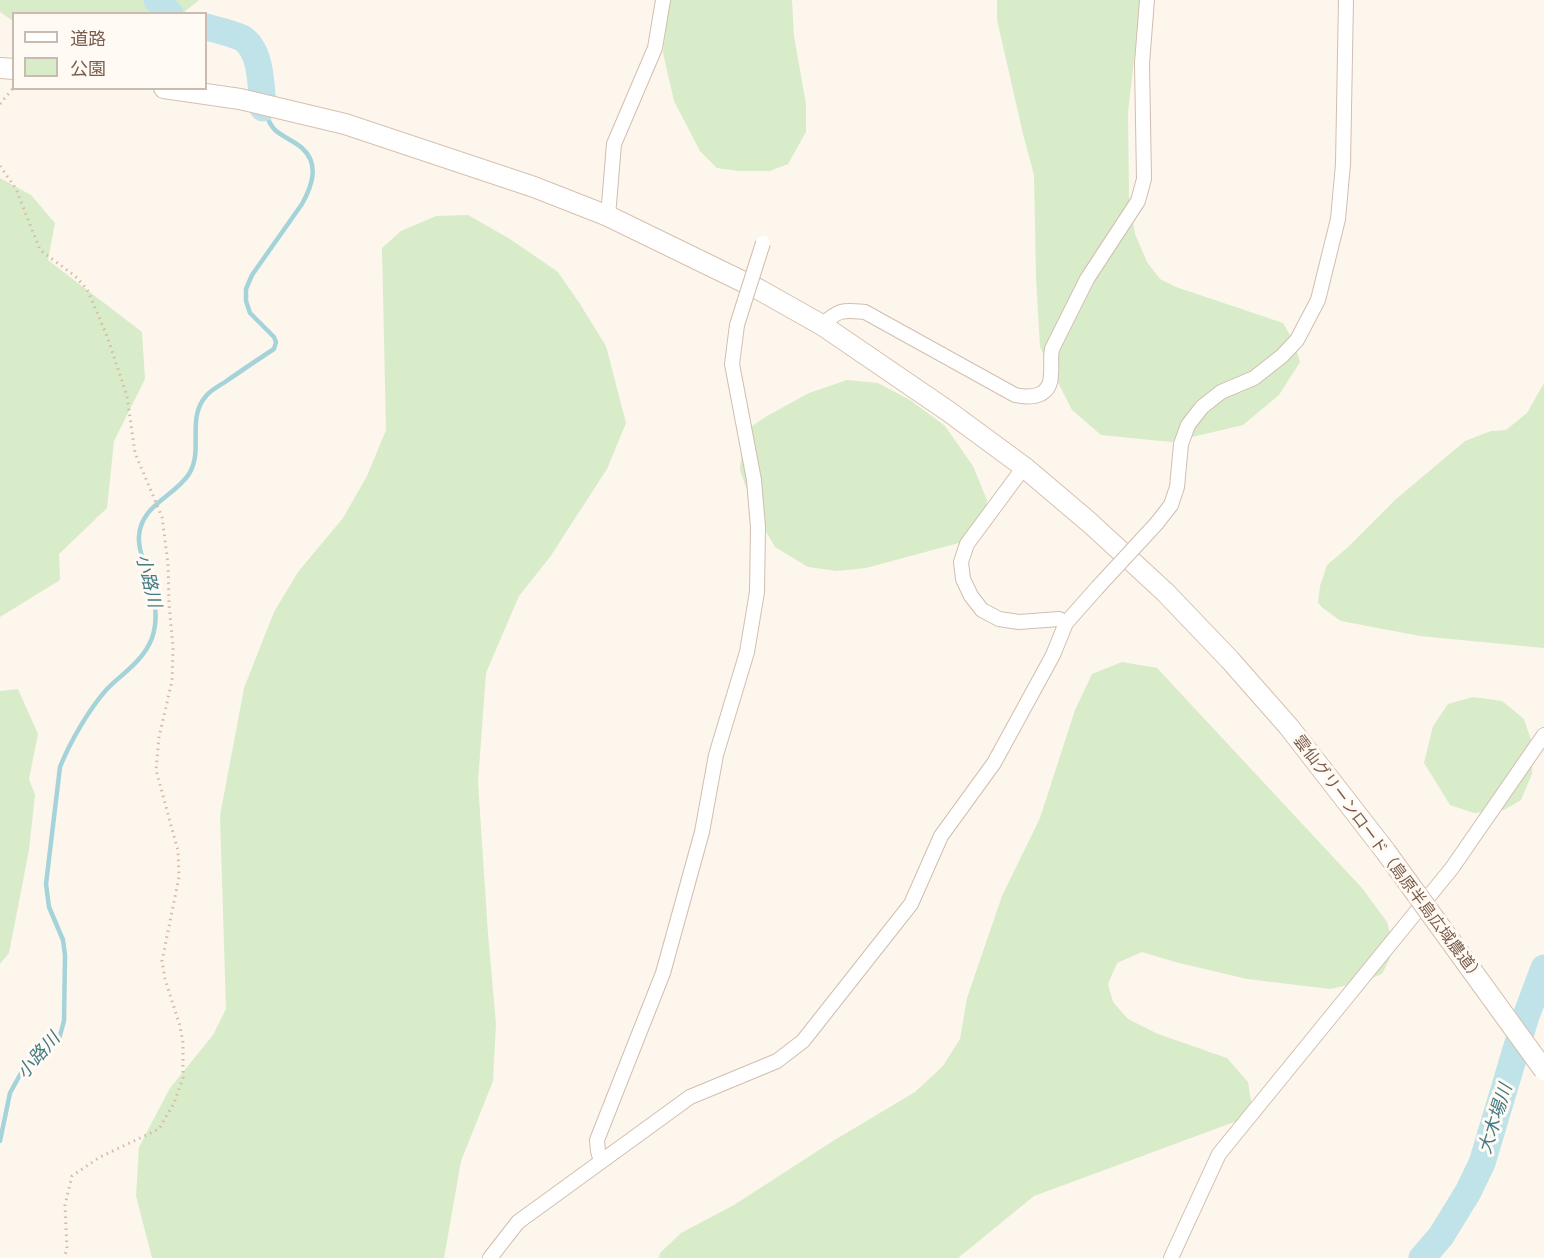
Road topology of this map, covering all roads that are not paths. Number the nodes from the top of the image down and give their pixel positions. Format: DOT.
graph roads {
  1 [pos="663,0"];
  2 [pos="1147,0"];
  3 [pos="1346,0"];
  4 [pos="178,90"];
  5 [pos="608,216"];
  6 [pos="763,243"];
  7 [pos="822,325"];
  8 [pos="1024,466"];
  9 [pos="1065,623"];
  10 [pos="1544,735"];
  11 [pos="1544,1070"];
  12 [pos="601,1161"];
  13 [pos="490,1258"];
  14 [pos="1171,1258"];
  1 -- 5 [label="street"];
  2 -- 7 [label="street"];
  3 -- 9 [label="street, bridge"];
  4 -- 5 [label="street, 雲仙グリーンロード（島原半島広域農道）"];
  5 -- 7 [label="street, 雲仙グリーンロード（島原半島広域農道）"];
  6 -- 12 [label="street, bridge"];
  7 -- 8 [label="street, 雲仙グリーンロード（島原半島広域農道）"];
  8 -- 9 [label="street"];
  8 -- 11 [label="street, 雲仙グリーンロード（島原半島広域農道）, bridge"];
  9 -- 12 [label="street"];
  10 -- 14 [label="street"];
  12 -- 13 [label="street"];
}
